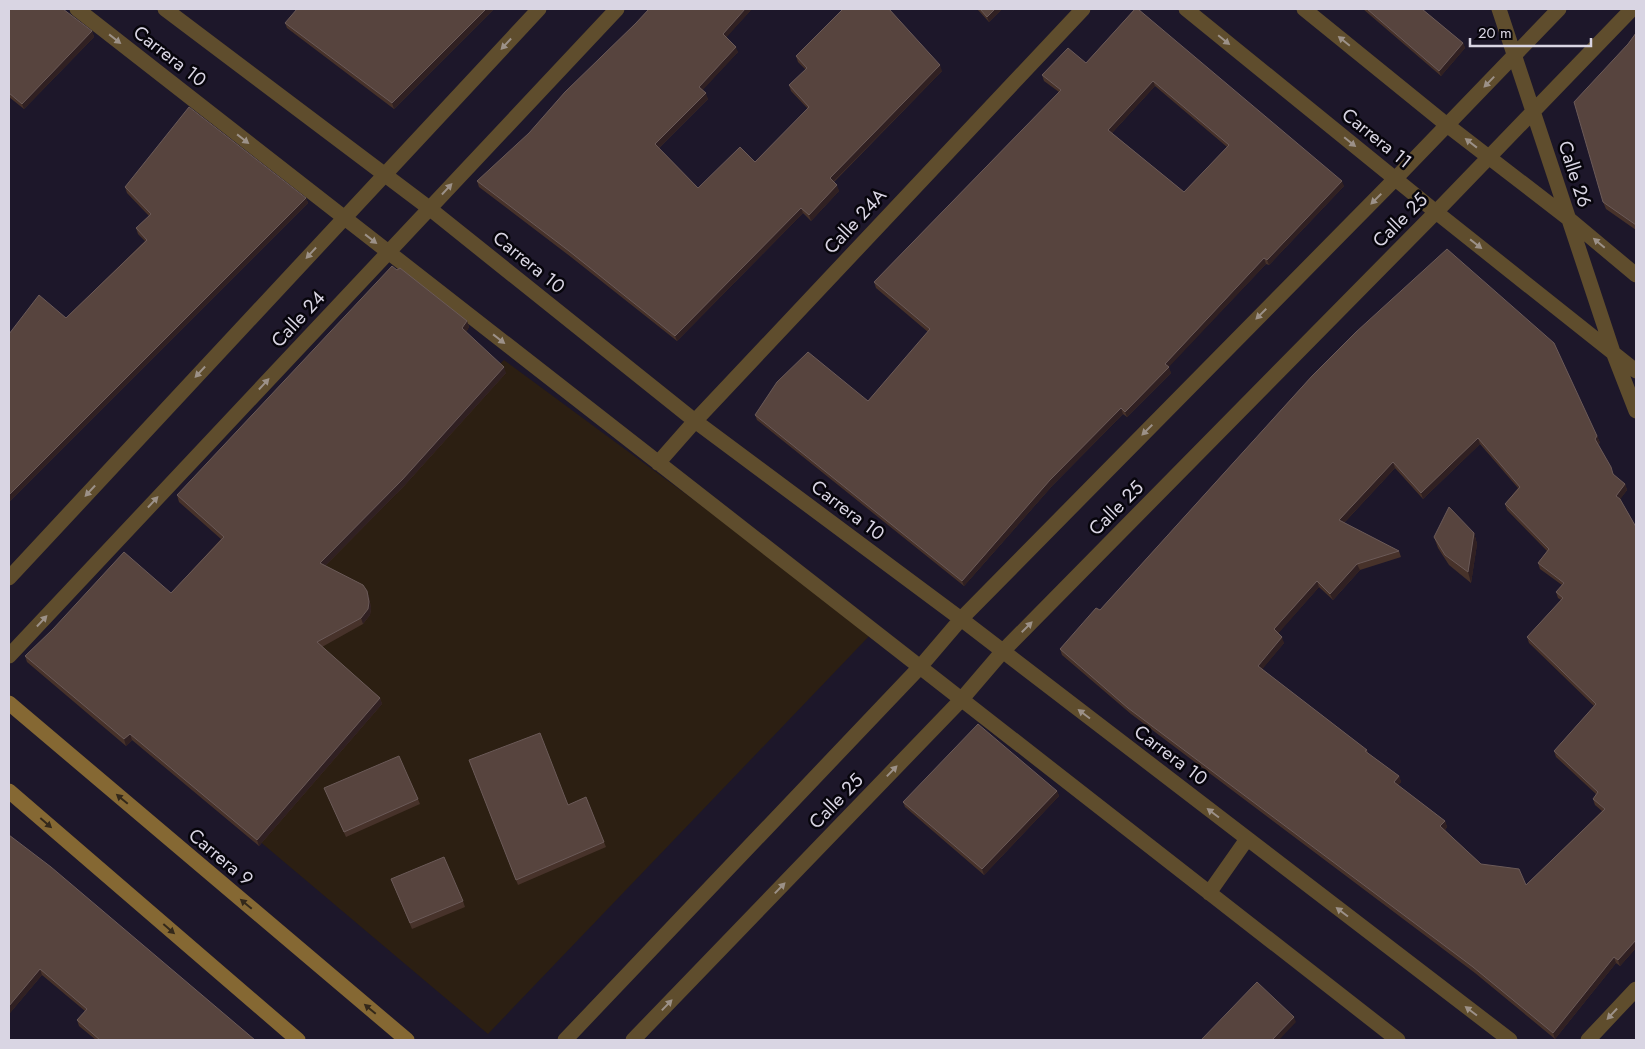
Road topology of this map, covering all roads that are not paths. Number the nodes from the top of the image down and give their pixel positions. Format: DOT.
graph roads {
  1 [pos="76,9"];
  2 [pos="165,9"];
  3 [pos="539,9"];
  4 [pos="617,9"];
  5 [pos="1083,9"];
  6 [pos="1186,9"];
  7 [pos="1304,9"];
  8 [pos="1499,9"];
  9 [pos="1558,9"];
  10 [pos="1632,9"];
  11 [pos="1514,55"];
  12 [pos="1534,112"];
  13 [pos="1447,125"];
  14 [pos="1489,158"];
  15 [pos="385,174"];
  16 [pos="1395,179"];
  17 [pos="429,208"];
  18 [pos="1436,212"];
  19 [pos="344,217"];
  20 [pos="1569,219"];
  21 [pos="388,252"];
  22 [pos="1636,275"];
  23 [pos="1613,352"];
  24 [pos="1636,371"];
  25 [pos="1636,412"];
  26 [pos="695,420"];
  27 [pos="658,463"];
  28 [pos="9,578"];
  29 [pos="961,619"];
  30 [pos="1003,651"];
  31 [pos="9,656"];
  32 [pos="920,667"];
  33 [pos="961,700"];
  34 [pos="9,703"];
  35 [pos="9,791"];
  36 [pos="1247,839"];
  37 [pos="1209,893"];
  38 [pos="1636,988"];
  39 [pos="298,1040"];
  40 [pos="407,1040"];
  41 [pos="565,1040"];
  42 [pos="633,1040"];
  43 [pos="1398,1040"];
  44 [pos="1510,1040"];
  45 [pos="1588,1040"];
  1 -- 19 [label="street, Carrera 10, one-way"];
  2 -- 15 [label="street, Carrera 10"];
  3 -- 15 [label="street, Calle 24, one-way"];
  17 -- 4 [label="street, Calle 24, one-way"];
  5 -- 26 [label="street, Calle 24A"];
  6 -- 16 [label="street, Carrera 11, one-way"];
  13 -- 7 [label="street, one-way"];
  8 -- 11 [label="street, Calle 26"];
  9 -- 11 [label="street, Calle 25"];
  10 -- 12 [label="street, Calle 25"];
  11 -- 12 [label="street, Calle 26"];
  11 -- 13 [label="street, Calle 25, one-way"];
  12 -- 14 [label="street, Calle 25"];
  12 -- 20 [label="street, Calle 26"];
  14 -- 13 [label="street, one-way"];
  13 -- 16 [label="street, Calle 25"];
  14 -- 18 [label="street, Calle 25"];
  14 -- 20 [label="street"];
  15 -- 17 [label="street, Carrera 10"];
  15 -- 19 [label="street, Calle 24"];
  16 -- 18 [label="street, Carrera 11"];
  16 -- 29 [label="street, Calle 25, one-way"];
  17 -- 21 [label="street, Calle 24"];
  17 -- 26 [label="street, Carrera 10"];
  18 -- 23 [label="street, Carrera 11, one-way"];
  30 -- 18 [label="street, Calle 25, one-way"];
  19 -- 21 [label="street, Carrera 10, one-way"];
  19 -- 28 [label="street, Calle 24, one-way"];
  22 -- 20 [label="street, one-way"];
  20 -- 23 [label="street, Calle 26"];
  21 -- 27 [label="street, Carrera 10, one-way"];
  31 -- 21 [label="street, Calle 24, one-way"];
  23 -- 24 [label="street, Carrera 11"];
  23 -- 25 [label="street"];
  26 -- 27 [label="street, Calle 24A"];
  26 -- 29 [label="street, Carrera 10"];
  27 -- 32 [label="street, Carrera 10"];
  29 -- 30 [label="street, Carrera 10"];
  29 -- 32 [label="street, Calle 25"];
  30 -- 33 [label="street, Calle 25"];
  36 -- 30 [label="street, Carrera 10, one-way"];
  32 -- 33 [label="street, Carrera 10"];
  32 -- 41 [label="street, Calle 25"];
  33 -- 37 [label="street, Carrera 10"];
  42 -- 33 [label="street, Calle 25, one-way"];
  40 -- 34 [label="street, Carrera 9, one-way"];
  35 -- 39 [label="street, one-way"];
  36 -- 37 [label="street"];
  44 -- 36 [label="street, Carrera 10, one-way"];
  37 -- 43 [label="street, Carrera 10"];
  38 -- 45 [label="street, one-way"];
}
